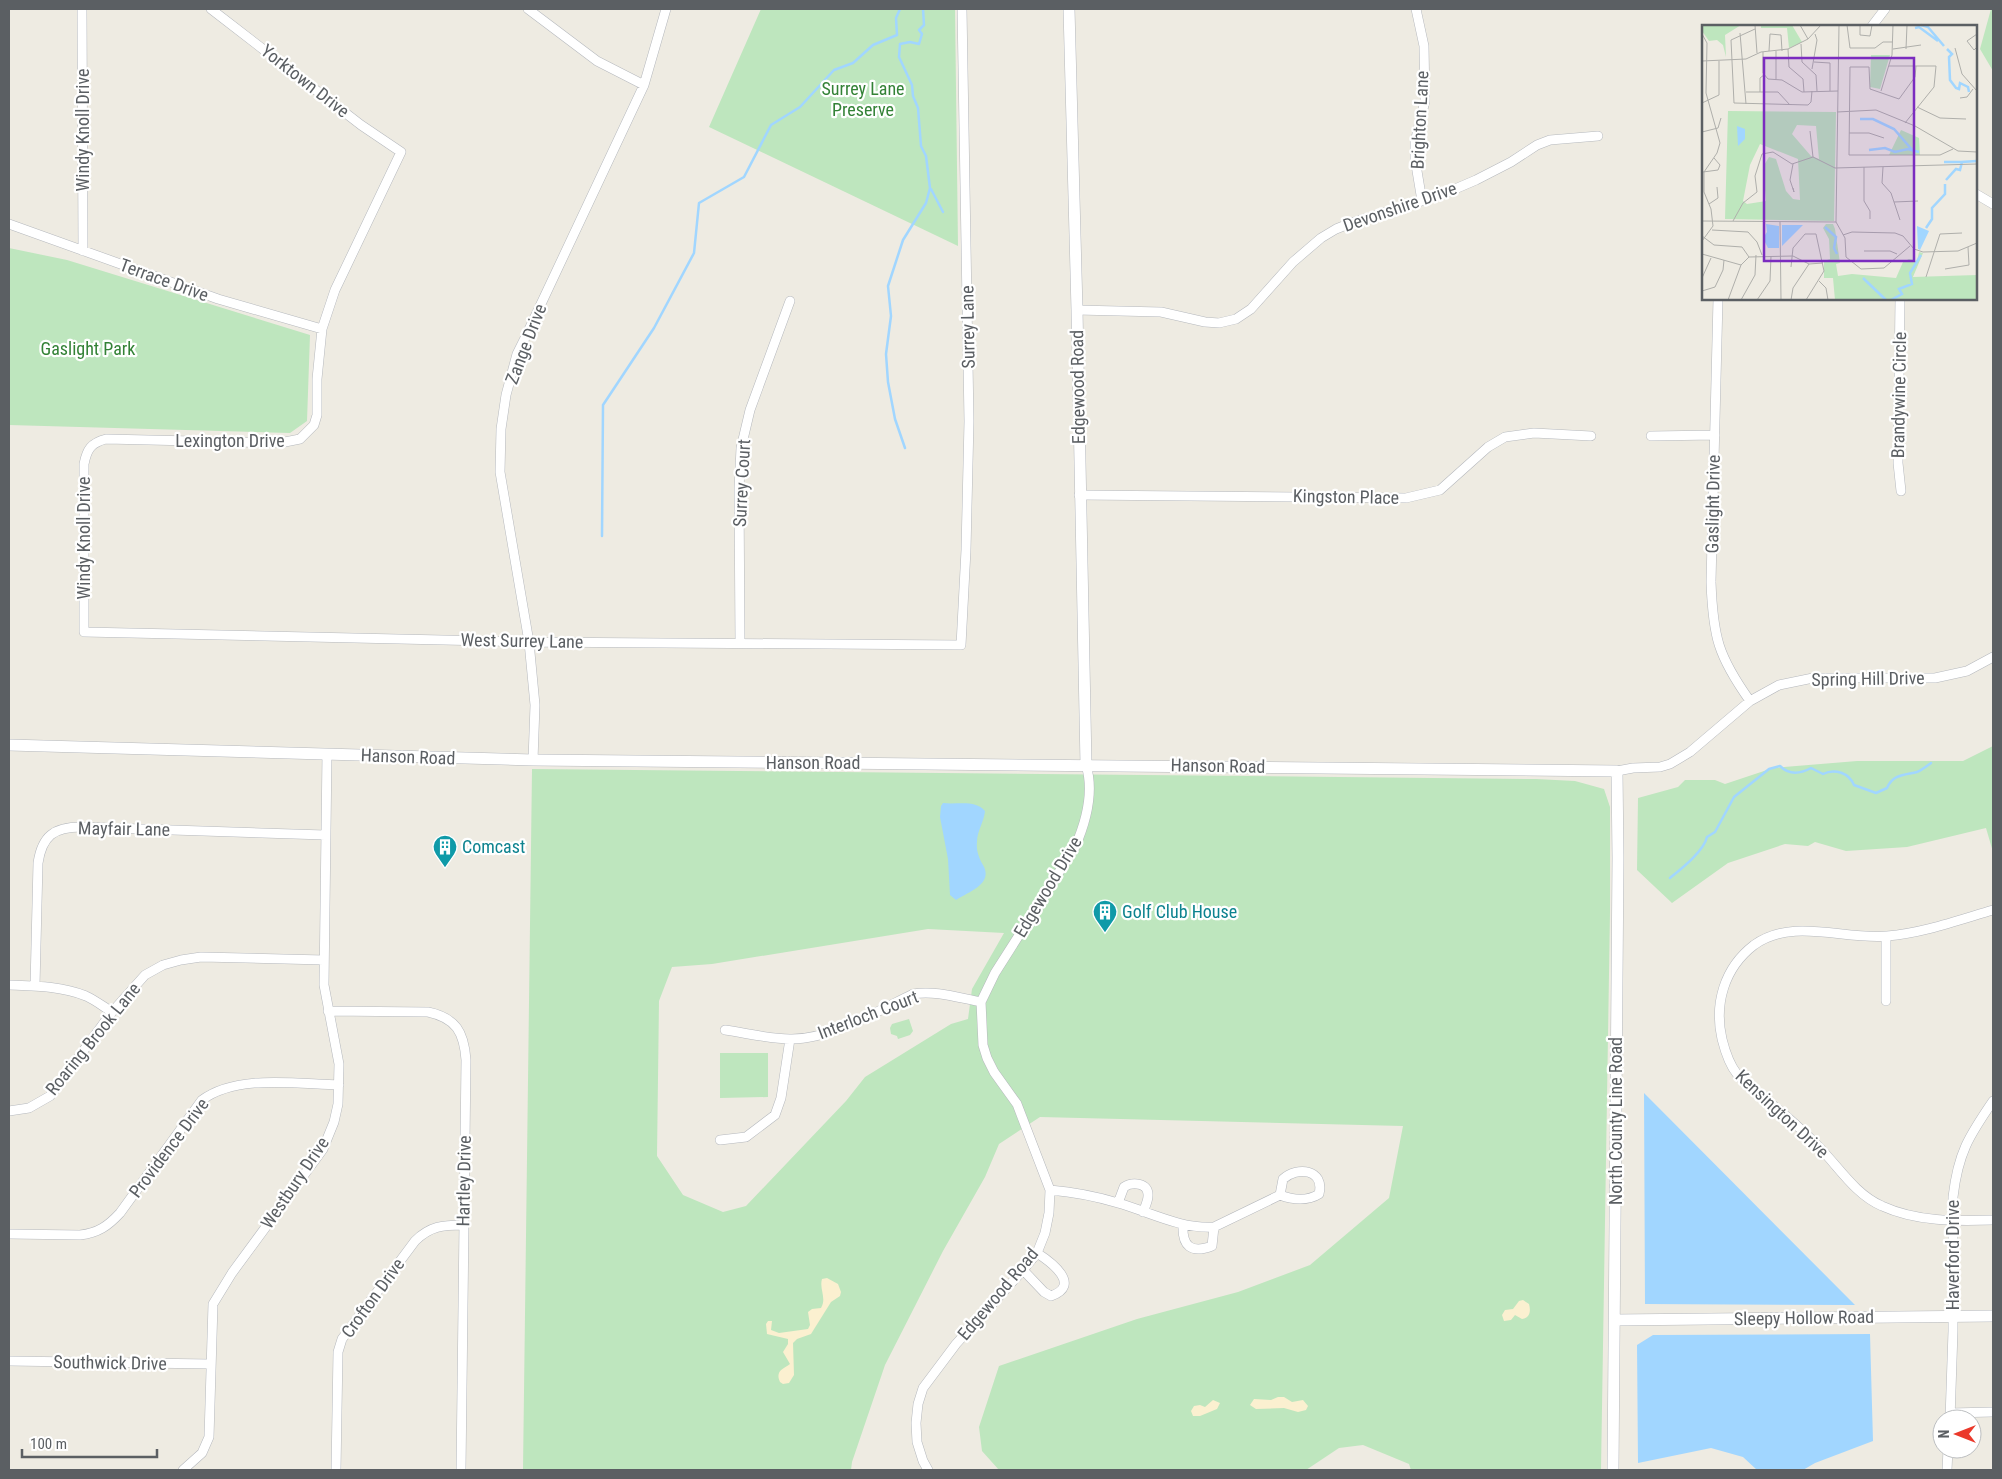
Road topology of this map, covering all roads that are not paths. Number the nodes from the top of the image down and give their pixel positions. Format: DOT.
graph roads {
  1 [pos="82,9"];
  2 [pos="211,9"];
  3 [pos="528,9"];
  4 [pos="666,9"];
  5 [pos="962,9"];
  6 [pos="1069,9"];
  7 [pos="1416,9"];
  8 [pos="1885,9"];
  9 [pos="1873,25"];
  10 [pos="644,85"];
  11 [pos="1598,136"];
  12 [pos="401,152"];
  13 [pos="1977,195"];
  14 [pos="1422,201"];
  15 [pos="1993,204"];
  16 [pos="9,224"];
  17 [pos="84,251"];
  18 [pos="1718,300"];
  19 [pos="1900,300"];
  20 [pos="790,301"];
  21 [pos="1077,310"];
  22 [pos="322,329"];
  23 [pos="1591,436"];
  24 [pos="1651,436"];
  25 [pos="1715,436"];
  26 [pos="91,445"];
  27 [pos="1901,492"];
  28 [pos="1080,495"];
  29 [pos="84,632"];
  30 [pos="529,642"];
  31 [pos="740,643"];
  32 [pos="961,645"];
  33 [pos="1993,657"];
  34 [pos="1750,700"];
  35 [pos="9,745"];
  36 [pos="327,754"];
  37 [pos="533,760"];
  38 [pos="1086,765"];
  39 [pos="1616,772"];
  40 [pos="325,835"];
  41 [pos="1993,910"];
  42 [pos="1886,937"];
  43 [pos="324,960"];
  44 [pos="9,985"];
  45 [pos="35,986"];
  46 [pos="1886,1001"];
  47 [pos="981,1002"];
  48 [pos="328,1011"];
  49 [pos="112,1012"];
  50 [pos="725,1030"];
  51 [pos="790,1040"];
  52 [pos="339,1085"];
  53 [pos="1993,1100"];
  54 [pos="9,1111"];
  55 [pos="720,1140"];
  56 [pos="1050,1190"];
  57 [pos="1280,1195"];
  58 [pos="1118,1203"];
  59 [pos="1143,1212"];
  60 [pos="1993,1220"];
  61 [pos="1953,1221"];
  62 [pos="463,1225"];
  63 [pos="1183,1225"];
  64 [pos="1214,1227"];
  65 [pos="9,1234"];
  66 [pos="1037,1252"];
  67 [pos="1023,1270"];
  68 [pos="1993,1316"];
  69 [pos="1953,1317"];
  70 [pos="1615,1320"];
  71 [pos="9,1361"];
  72 [pos="210,1364"];
  73 [pos="1950,1409"];
  74 [pos="183,1470"];
  75 [pos="336,1470"];
  76 [pos="461,1470"];
  77 [pos="928,1470"];
  78 [pos="1613,1470"];
  1 -- 17 [label="street, Windy Knoll Drive"];
  2 -- 12 [label="street, Yorktown Drive"];
  3 -- 10 [label="street"];
  4 -- 10 [label="street, Zange Drive"];
  5 -- 32 [label="street, Surrey Lane"];
  6 -- 21 [label="street, Edgewood Road"];
  7 -- 14 [label="street, Brighton Lane"];
  8 -- 9 [label="street"];
  10 -- 30 [label="street, Zange Drive"];
  11 -- 14 [label="street, Devonshire Drive"];
  12 -- 22 [label="street, Lexington Drive"];
  13 -- 15 [label="street"];
  14 -- 21 [label="street, Devonshire Drive"];
  16 -- 17 [label="street, Terrace Drive"];
  17 -- 22 [label="street, Terrace Drive"];
  18 -- 25 [label="street, Gaslight Drive"];
  19 -- 27 [label="street, Brandywine Circle"];
  20 -- 31 [label="street, Surrey Court"];
  21 -- 28 [label="street, Edgewood Road"];
  22 -- 26 [label="street, Lexington Drive"];
  23 -- 28 [label="street, Kingston Place"];
  24 -- 25 [label="street"];
  25 -- 34 [label="street, Gaslight Drive"];
  26 -- 29 [label="street, Windy Knoll Drive"];
  28 -- 38 [label="street, Edgewood Road"];
  29 -- 30 [label="street, West Surrey Lane"];
  30 -- 31 [label="street, West Surrey Lane"];
  30 -- 37 [label="street, Zange Drive"];
  31 -- 32 [label="street, West Surrey Lane"];
  33 -- 34 [label="street, Spring Hill Drive"];
  34 -- 39 [label="street, Spring Hill Drive"];
  35 -- 36 [label="street, Hanson Road"];
  36 -- 37 [label="street, Hanson Road"];
  36 -- 40 [label="street, Westbury Drive"];
  37 -- 38 [label="street, Hanson Road"];
  38 -- 39 [label="street, Hanson Road"];
  38 -- 47 [label="street, Edgewood Drive"];
  39 -- 70 [label="street, North County Line Road"];
  40 -- 43 [label="street, Westbury Drive"];
  40 -- 45 [label="street, Mayfair Lane"];
  41 -- 42 [label="street, Kensington Drive"];
  42 -- 46 [label="street"];
  42 -- 61 [label="street, Kensington Drive"];
  43 -- 48 [label="street, Westbury Drive"];
  43 -- 49 [label="street, Roaring Brook Lane"];
  44 -- 45 [label="street"];
  45 -- 49 [label="street"];
  47 -- 51 [label="street, Interloch Court"];
  47 -- 56 [label="street, Edgewood Road"];
  48 -- 52 [label="street, Westbury Drive"];
  48 -- 62 [label="street, Hartley Drive"];
  49 -- 54 [label="street, Roaring Brook Lane"];
  50 -- 51 [label="street, Interloch Court"];
  51 -- 55 [label="street"];
  52 -- 65 [label="street, Providence Drive"];
  52 -- 72 [label="street, Westbury Drive"];
  53 -- 61 [label="street, Haverford Drive"];
  56 -- 58 [label="street"];
  56 -- 66 [label="street, Edgewood Road"];
  57 -- 57 [label="street"];
  57 -- 64 [label="street"];
  58 -- 59 [label="street"];
  58 -- 59 [label="street"];
  59 -- 63 [label="street"];
  60 -- 61 [label="street, Kensington Drive"];
  61 -- 69 [label="street, Haverford Drive"];
  62 -- 75 [label="street, Crofton Drive"];
  62 -- 76 [label="street, Hartley Drive"];
  63 -- 64 [label="street"];
  63 -- 64 [label="street"];
  66 -- 67 [label="street, Edgewood Road"];
  66 -- 67 [label="street"];
  67 -- 77 [label="street, Edgewood Road"];
  68 -- 69 [label="street, Sleepy Hollow Road"];
  69 -- 70 [label="street, Sleepy Hollow Road"];
  69 -- 73 [label="street, Haverford Drive"];
  70 -- 78 [label="street, North County Line Road"];
  71 -- 72 [label="street, Southwick Drive"];
  72 -- 74 [label="street, Westbury Drive"];
}
